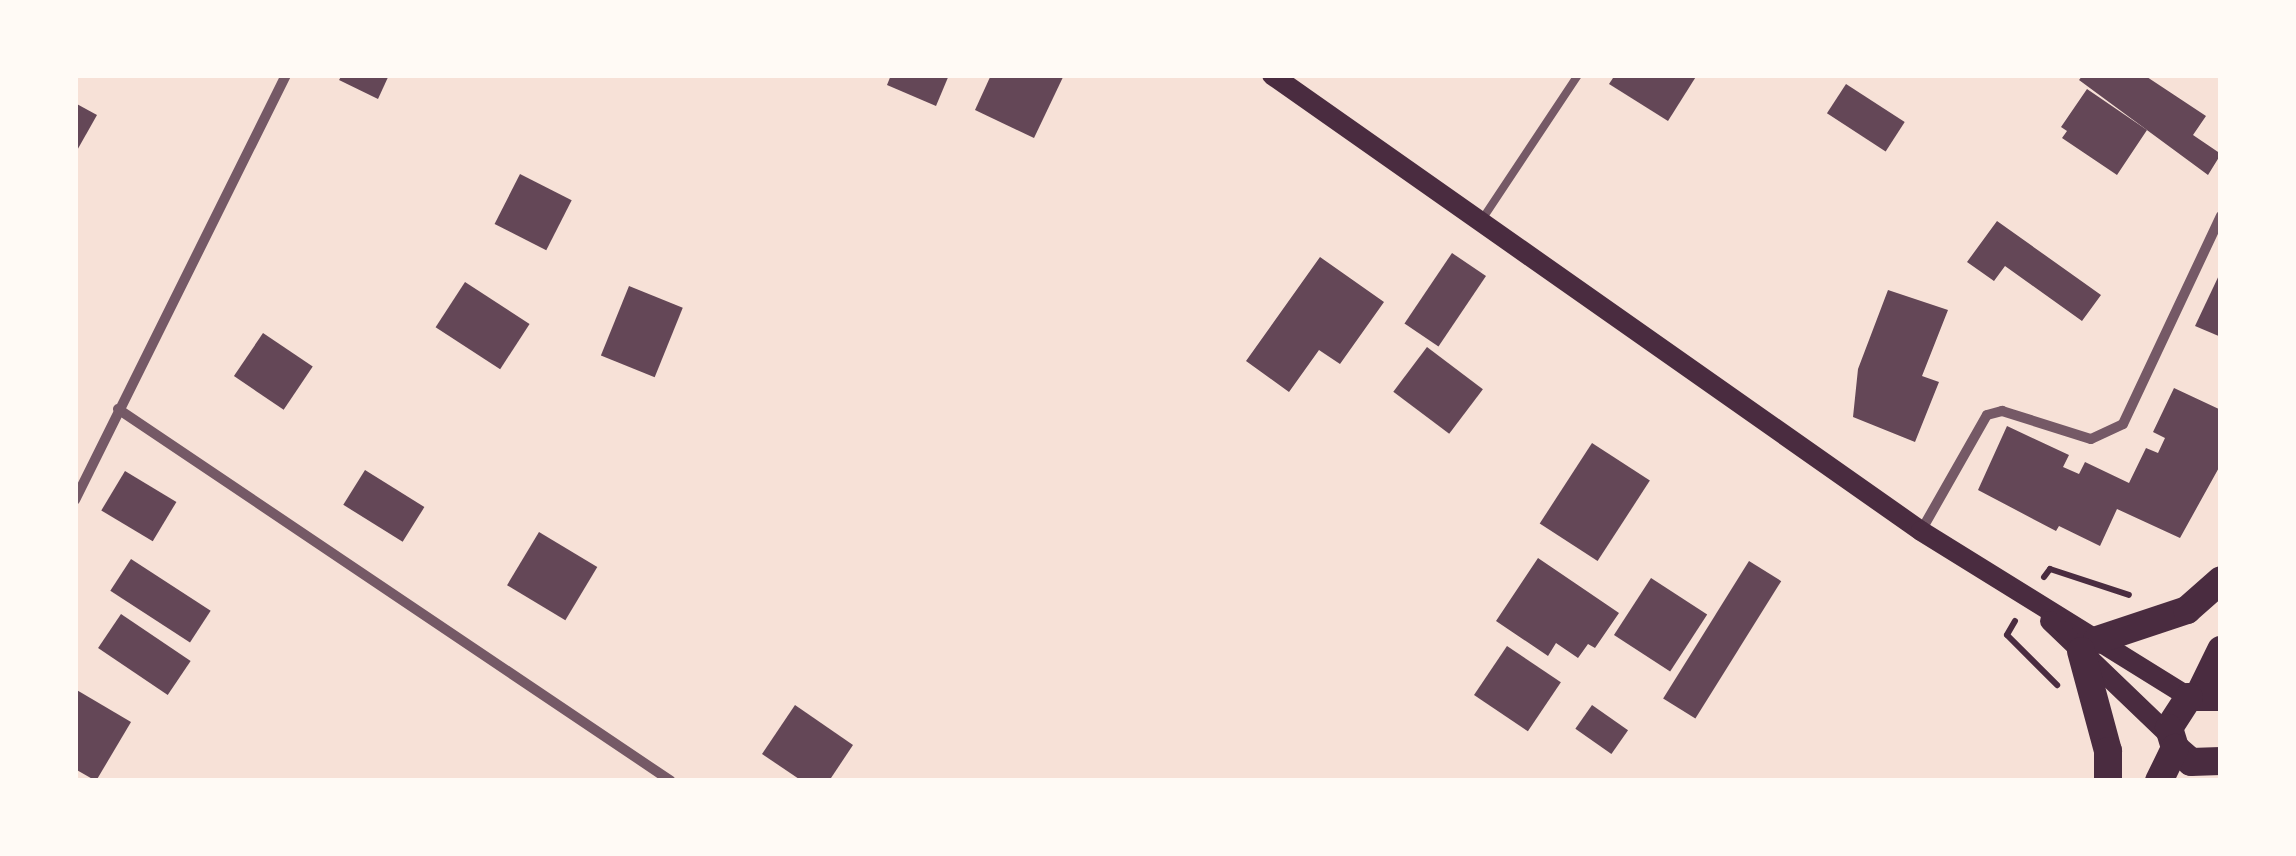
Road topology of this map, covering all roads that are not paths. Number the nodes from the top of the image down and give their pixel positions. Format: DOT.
graph roads {
  1 [pos="286,75"];
  2 [pos="1272,75"];
  3 [pos="1578,75"];
  4 [pos="2221,216"];
  5 [pos="1480,222"];
  6 [pos="118,410"];
  7 [pos="75,500"];
  8 [pos="1921,531"];
  9 [pos="2221,580"];
  10 [pos="2089,645"];
  11 [pos="2221,650"];
  12 [pos="2203,696"];
  13 [pos="2173,742"];
  14 [pos="2214,769"];
  15 [pos="671,781"];
  16 [pos="2108,781"];
  17 [pos="2159,781"];
  1 -- 6 [label="street"];
  2 -- 5 [label="main road"];
  3 -- 5 [label="lane"];
  4 -- 8 [label="street"];
  5 -- 8 [label="main road"];
  6 -- 7 [label="street"];
  6 -- 15 [label="street"];
  8 -- 10 [label="main road"];
  9 -- 10 [label="highway"];
  10 -- 12 [label="main road"];
  10 -- 13 [label="main road"];
  10 -- 16 [label="highway"];
  11 -- 12 [label="highway"];
  12 -- 13 [label="highway"];
  13 -- 14 [label="highway"];
  13 -- 17 [label="highway"];
}
